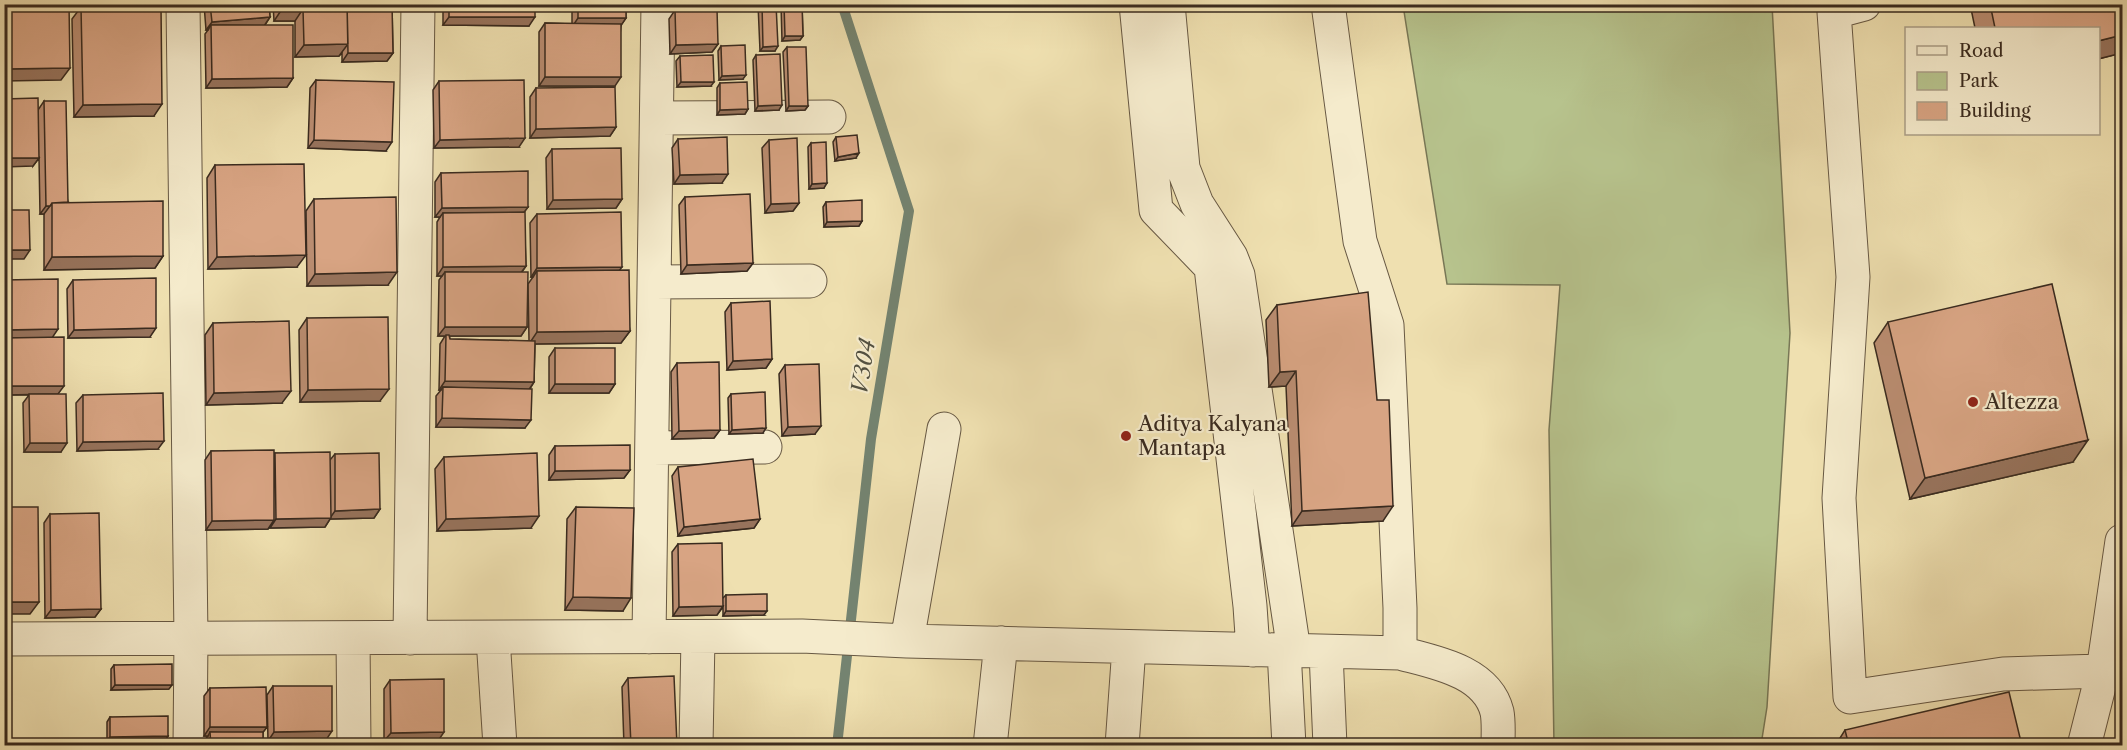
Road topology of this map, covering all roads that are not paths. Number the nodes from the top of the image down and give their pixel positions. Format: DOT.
graph roads {
  1 [pos="183,4"];
  2 [pos="418,4"];
  3 [pos="658,4"];
  4 [pos="1136,4"];
  5 [pos="1168,4"];
  6 [pos="1328,4"];
  7 [pos="1864,4"];
  8 [pos="829,117"];
  9 [pos="657,118"];
  10 [pos="810,281"];
  11 [pos="654,282"];
  12 [pos="944,429"];
  13 [pos="765,447"];
  14 [pos="652,448"];
  15 [pos="2122,541"];
  16 [pos="649,637"];
  17 [pos="698,637"];
  18 [pos="191,638"];
  19 [pos="353,638"];
  20 [pos="411,638"];
  21 [pos="493,638"];
  22 [pos="4,639"];
  23 [pos="897,641"];
  24 [pos="1000,643"];
  25 [pos="1129,647"];
  26 [pos="1289,651"];
  27 [pos="1400,653"];
  28 [pos="2103,671"];
  29 [pos="190,746"];
  30 [pos="354,746"];
  31 [pos="500,746"];
  32 [pos="696,746"];
  33 [pos="990,746"];
  34 [pos="1122,746"];
  35 [pos="1289,746"];
  36 [pos="1330,746"];
  37 [pos="1498,746"];
  38 [pos="2084,746"];
  1 -- 18 [label="street"];
  2 -- 20 [label="street"];
  3 -- 9 [label="street"];
  4 -- 26 [label="street"];
  5 -- 26 [label="street"];
  6 -- 27 [label="street"];
  7 -- 28 [label="street"];
  8 -- 9 [label="street"];
  9 -- 11 [label="street"];
  10 -- 11 [label="street"];
  11 -- 14 [label="street"];
  12 -- 23 [label="street"];
  13 -- 14 [label="street"];
  14 -- 16 [label="street"];
  15 -- 28 [label="street"];
  16 -- 17 [label="street"];
  16 -- 21 [label="street"];
  17 -- 23 [label="street"];
  17 -- 32 [label="street"];
  18 -- 19 [label="street"];
  18 -- 22 [label="street"];
  18 -- 29 [label="street"];
  19 -- 20 [label="street"];
  19 -- 30 [label="street"];
  20 -- 21 [label="street"];
  21 -- 31 [label="street"];
  23 -- 24 [label="street"];
  24 -- 25 [label="street"];
  24 -- 33 [label="street"];
  25 -- 26 [label="street"];
  25 -- 34 [label="street"];
  26 -- 27 [label="street"];
  26 -- 35 [label="street"];
  26 -- 36 [label="street"];
  27 -- 37 [label="street"];
  28 -- 38 [label="street"];
}
